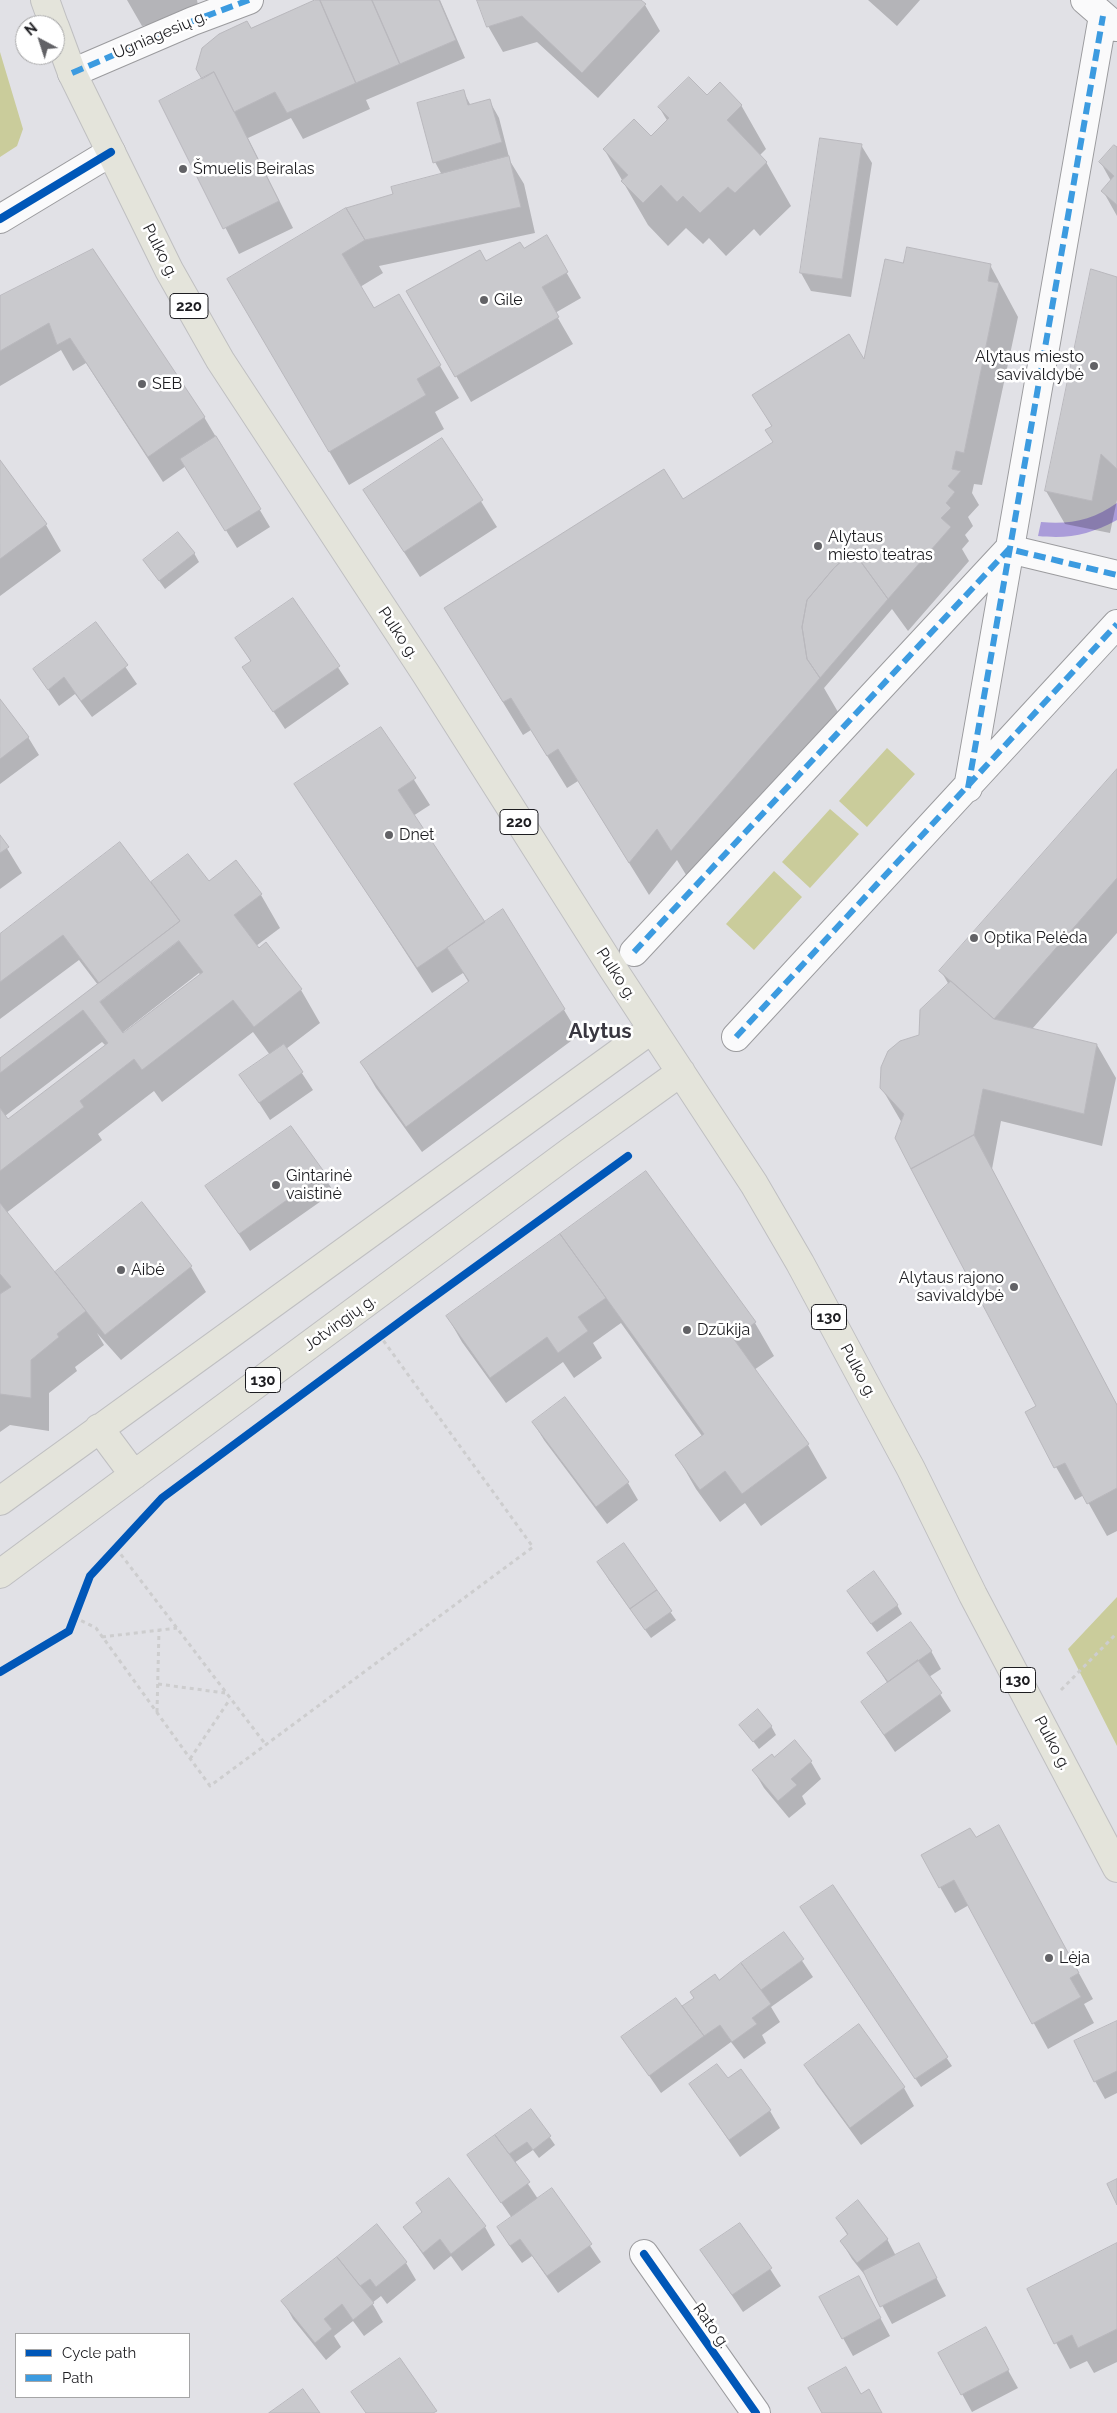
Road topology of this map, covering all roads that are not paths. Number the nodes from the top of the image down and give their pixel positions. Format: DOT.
graph roads {
  1 [pos="45,0"];
  2 [pos="249,0"];
  3 [pos="51,15"];
  4 [pos="1102,15"];
  5 [pos="65,53"];
  6 [pos="72,72"];
  7 [pos="111,152"];
  8 [pos="0,219"];
  9 [pos="1009,549"];
  10 [pos="1117,575"];
  11 [pos="1117,624"];
  12 [pos="968,788"];
  13 [pos="634,952"];
  14 [pos="652,1029"];
  15 [pos="736,1037"];
  16 [pos="681,1072"];
  17 [pos="99,1428"];
  18 [pos="134,1475"];
  19 [pos="0,1501"];
  20 [pos="0,1574"];
  21 [pos="1117,1868"];
  22 [pos="644,2254"];
  23 [pos="756,2413"];
  1 -- 3 [label="main road, 220"];
  2 -- 6 [label="street, Ugniagesių g."];
  4 -- 9 [label="street"];
  5 -- 6 [label="main road, 220"];
  6 -- 7 [label="main road, 220"];
  7 -- 8 [label="street"];
  7 -- 14 [label="main road, Pulko g. / 220"];
  9 -- 10 [label="street"];
  9 -- 12 [label="street"];
  9 -- 13 [label="street"];
  11 -- 12 [label="street"];
  12 -- 15 [label="street"];
  14 -- 16 [label="main road, Pulko g. / 220"];
  14 -- 17 [label="main road"];
  16 -- 18 [label="main road, Jotvingių g. / 130"];
  16 -- 21 [label="main road, Pulko g. / 130"];
  17 -- 18 [label="main road"];
  17 -- 19 [label="main road"];
  18 -- 20 [label="main road, Jotvingių g. / 130"];
  22 -- 23 [label="street, Rato g."];
}
